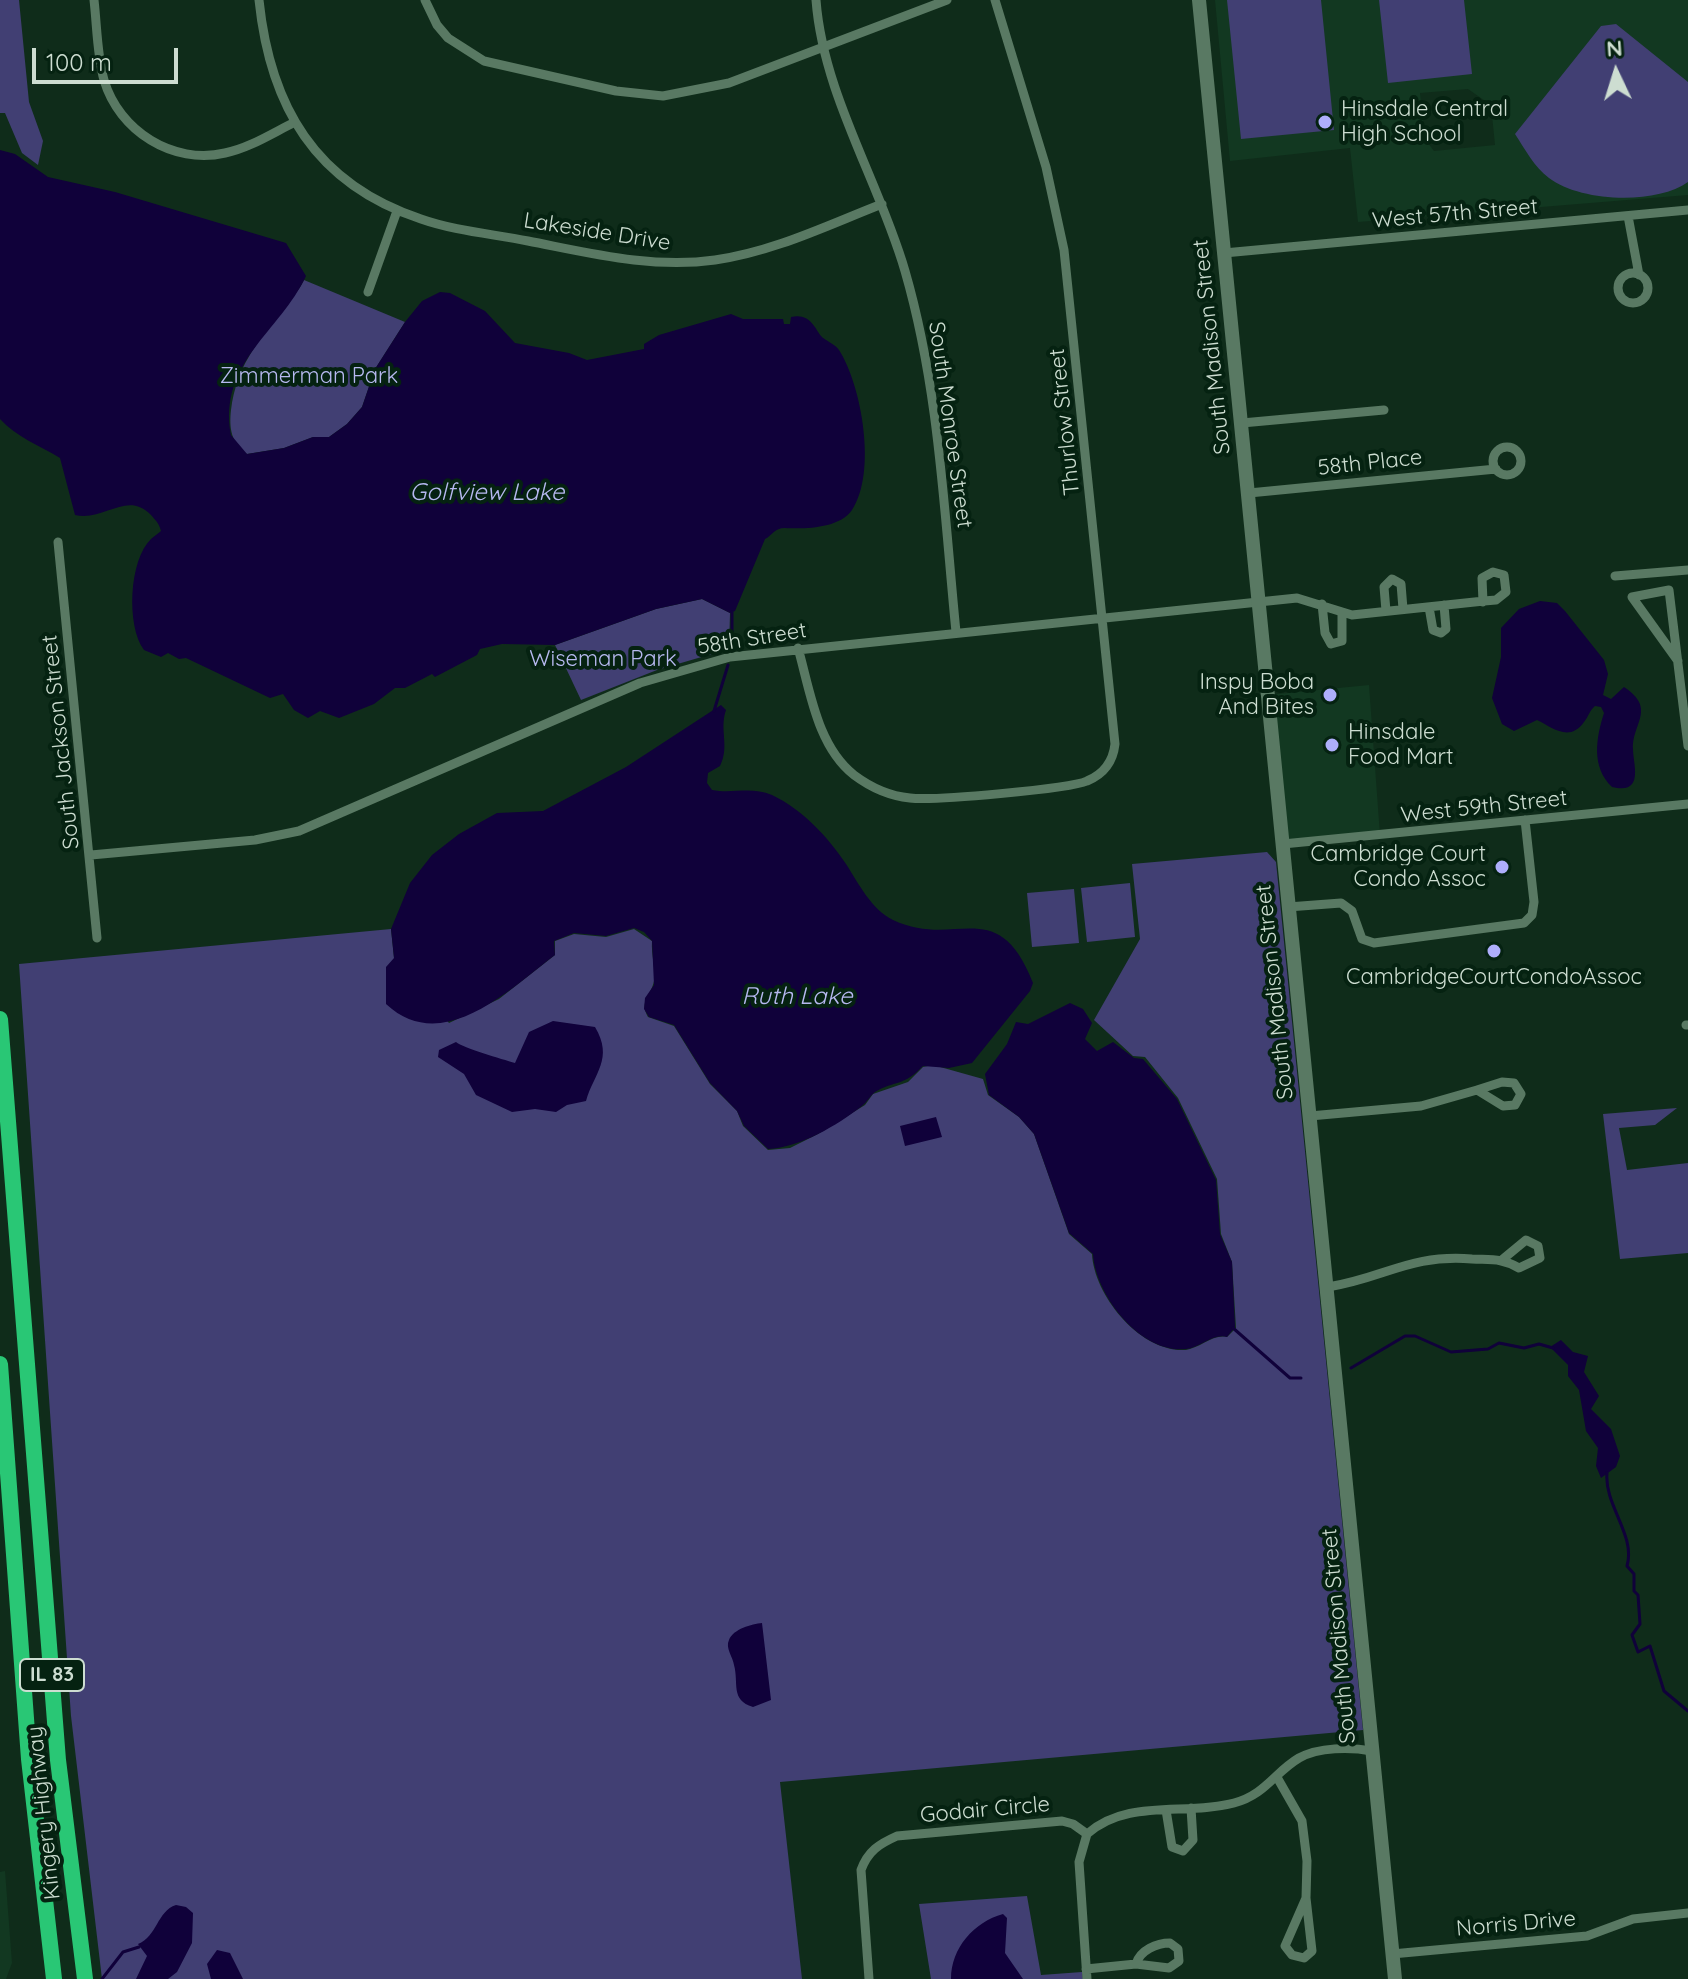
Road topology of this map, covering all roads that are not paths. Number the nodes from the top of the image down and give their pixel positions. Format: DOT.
graph roads {
  1 [pos="94,0"];
  2 [pos="259,0"];
  3 [pos="425,0"];
  4 [pos="816,0"];
  5 [pos="947,0"];
  6 [pos="995,0"];
  7 [pos="1199,0"];
  8 [pos="822,48"];
  9 [pos="293,123"];
  10 [pos="882,204"];
  11 [pos="1688,210"];
  12 [pos="397,211"];
  13 [pos="1628,216"];
  14 [pos="1224,253"];
  15 [pos="1639,275"];
  16 [pos="368,292"];
  17 [pos="1384,410"];
  18 [pos="1242,423"];
  19 [pos="1496,469"];
  20 [pos="1249,493"];
  21 [pos="58,542"];
  22 [pos="1688,570"];
  23 [pos="1615,576"];
  24 [pos="1260,602"];
  25 [pos="1483,602"];
  26 [pos="1322,604"];
  27 [pos="1444,605"];
  28 [pos="1429,607"];
  29 [pos="1403,609"];
  30 [pos="1386,611"];
  31 [pos="1342,612"];
  32 [pos="1103,618"];
  33 [pos="956,632"];
  34 [pos="798,648"];
  35 [pos="1678,661"];
  36 [pos="1688,746"];
  37 [pos="1688,804"];
  38 [pos="1525,820"];
  39 [pos="1283,844"];
  40 [pos="91,855"];
  41 [pos="1288,907"];
  42 [pos="97,938"];
  43 [pos="0,1019"];
  44 [pos="1477,1090"];
  45 [pos="1310,1116"];
  46 [pos="1503,1259"];
  47 [pos="1328,1287"];
  48 [pos="0,1364"];
  49 [pos="1,1388"];
  50 [pos="1372,1751"];
  51 [pos="1278,1779"];
  52 [pos="1191,1808"];
  53 [pos="1166,1810"];
  54 [pos="1087,1834"];
  55 [pos="1306,1898"];
  56 [pos="1688,1913"];
  57 [pos="1392,1954"];
  58 [pos="1136,1964"];
  59 [pos="1087,1974"];
  60 [pos="54,1979"];
  61 [pos="85,1979"];
  62 [pos="869,1979"];
  63 [pos="1395,1979"];
  1 -- 9 [label="street"];
  2 -- 9 [label="street, Lakeside Drive"];
  3 -- 8 [label="street"];
  4 -- 8 [label="street, South Monroe Street"];
  5 -- 8 [label="street"];
  6 -- 32 [label="street, Thurlow Street"];
  7 -- 14 [label="street, South Madison Street"];
  8 -- 10 [label="street, South Monroe Street"];
  9 -- 12 [label="street, Lakeside Drive"];
  10 -- 12 [label="street, Lakeside Drive"];
  10 -- 33 [label="street, South Monroe Street"];
  11 -- 13 [label="street, West 57th Street"];
  12 -- 16 [label="street"];
  13 -- 14 [label="street, West 57th Street"];
  13 -- 15 [label="street"];
  14 -- 18 [label="street, South Madison Street"];
  17 -- 18 [label="street"];
  18 -- 20 [label="street, South Madison Street"];
  19 -- 20 [label="street, 58th Place"];
  20 -- 24 [label="street, South Madison Street"];
  21 -- 40 [label="street, South Jackson Street"];
  22 -- 23 [label="street"];
  24 -- 26 [label="street, 58th Street"];
  24 -- 32 [label="street, 58th Street"];
  24 -- 39 [label="street, South Madison Street"];
  25 -- 27 [label="street"];
  26 -- 31 [label="street, 58th Street"];
  26 -- 31 [label="street"];
  27 -- 28 [label="street"];
  27 -- 28 [label="street"];
  28 -- 29 [label="street"];
  29 -- 30 [label="street"];
  29 -- 30 [label="street"];
  30 -- 31 [label="street"];
  32 -- 33 [label="street, 58th Street"];
  32 -- 34 [label="street, Thurlow Street"];
  33 -- 34 [label="street, 58th Street"];
  34 -- 40 [label="street, 58th Street"];
  35 -- 35 [label="street"];
  35 -- 36 [label="street"];
  37 -- 38 [label="street, West 59th Street"];
  38 -- 39 [label="street, West 59th Street"];
  38 -- 41 [label="street"];
  39 -- 41 [label="street, South Madison Street"];
  40 -- 42 [label="street, South Jackson Street"];
  41 -- 45 [label="street, South Madison Street"];
  43 -- 61 [label="highway, Kingery Highway / IL 83"];
  44 -- 45 [label="street"];
  45 -- 47 [label="street, South Madison Street"];
  46 -- 47 [label="street"];
  47 -- 50 [label="street, South Madison Street"];
  48 -- 49 [label="highway, Kingery Highway / IL 83"];
  49 -- 60 [label="highway, Kingery Highway / IL 83"];
  50 -- 51 [label="street"];
  50 -- 57 [label="street, South Madison Street"];
  51 -- 52 [label="street"];
  51 -- 55 [label="street"];
  52 -- 53 [label="street"];
  52 -- 53 [label="street"];
  53 -- 54 [label="street"];
  54 -- 59 [label="street"];
  54 -- 62 [label="street, Godair Circle"];
  55 -- 55 [label="street"];
  56 -- 57 [label="street, Norris Drive"];
  57 -- 63 [label="street, South Madison Street"];
  58 -- 59 [label="street"];
}
